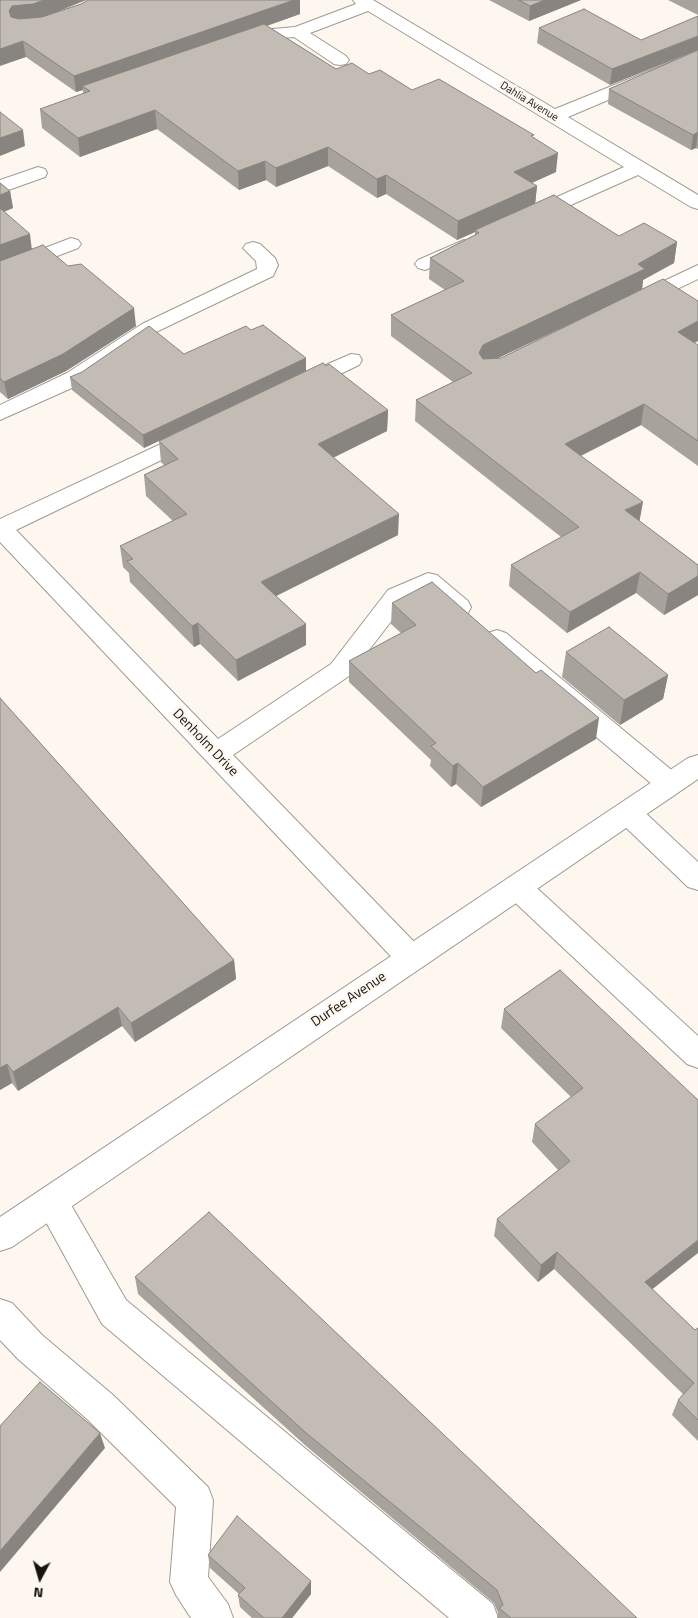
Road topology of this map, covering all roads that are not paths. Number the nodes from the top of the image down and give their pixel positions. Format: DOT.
graph roads {
  1 [pos="365,3"];
  2 [pos="297,32"];
  3 [pos="231,47"];
  4 [pos="698,56"];
  5 [pos="340,60"];
  6 [pos="554,116"];
  7 [pos="639,167"];
  8 [pos="38,173"];
  9 [pos="0,187"];
  10 [pos="698,203"];
  11 [pos="514,224"];
  12 [pos="478,240"];
  13 [pos="71,244"];
  14 [pos="252,248"];
  15 [pos="425,264"];
  16 [pos="698,271"];
  17 [pos="0,272"];
  18 [pos="620,309"];
  19 [pos="351,360"];
  20 [pos="279,394"];
  21 [pos="0,413"];
  22 [pos="207,429"];
  23 [pos="0,528"];
  24 [pos="10,556"];
  25 [pos="215,754"];
  26 [pos="698,765"];
  27 [pos="670,784"];
  28 [pos="628,813"];
  29 [pos="698,880"];
  30 [pos="517,887"];
  31 [pos="411,958"];
  32 [pos="698,1055"];
  33 [pos="51,1202"];
  34 [pos="0,1236"];
  35 [pos="0,1315"];
  36 [pos="214,1618"];
  37 [pos="479,1618"];
  1 -- 2 [label="street"];
  1 -- 6 [label="street, Dahlia Avenue"];
  2 -- 3 [label="street"];
  2 -- 5 [label="street"];
  4 -- 6 [label="street"];
  6 -- 7 [label="street, Dahlia Avenue"];
  7 -- 10 [label="street, Dahlia Avenue"];
  7 -- 11 [label="street"];
  8 -- 9 [label="street"];
  12 -- 15 [label="street"];
  13 -- 17 [label="street"];
  14 -- 21 [label="street"];
  16 -- 18 [label="street"];
  19 -- 20 [label="street"];
  22 -- 23 [label="street"];
  23 -- 24 [label="street, Denholm Drive"];
  24 -- 25 [label="street, Denholm Drive"];
  25 -- 27 [label="street"];
  25 -- 31 [label="street, Denholm Drive"];
  26 -- 27 [label="street, Durfee Avenue"];
  27 -- 28 [label="street, Durfee Avenue"];
  28 -- 29 [label="street"];
  28 -- 30 [label="street, Durfee Avenue"];
  30 -- 31 [label="street, Durfee Avenue"];
  30 -- 32 [label="street"];
  31 -- 33 [label="street, Durfee Avenue"];
  33 -- 34 [label="street, Durfee Avenue"];
  33 -- 37 [label="street"];
  35 -- 36 [label="street"];
}
